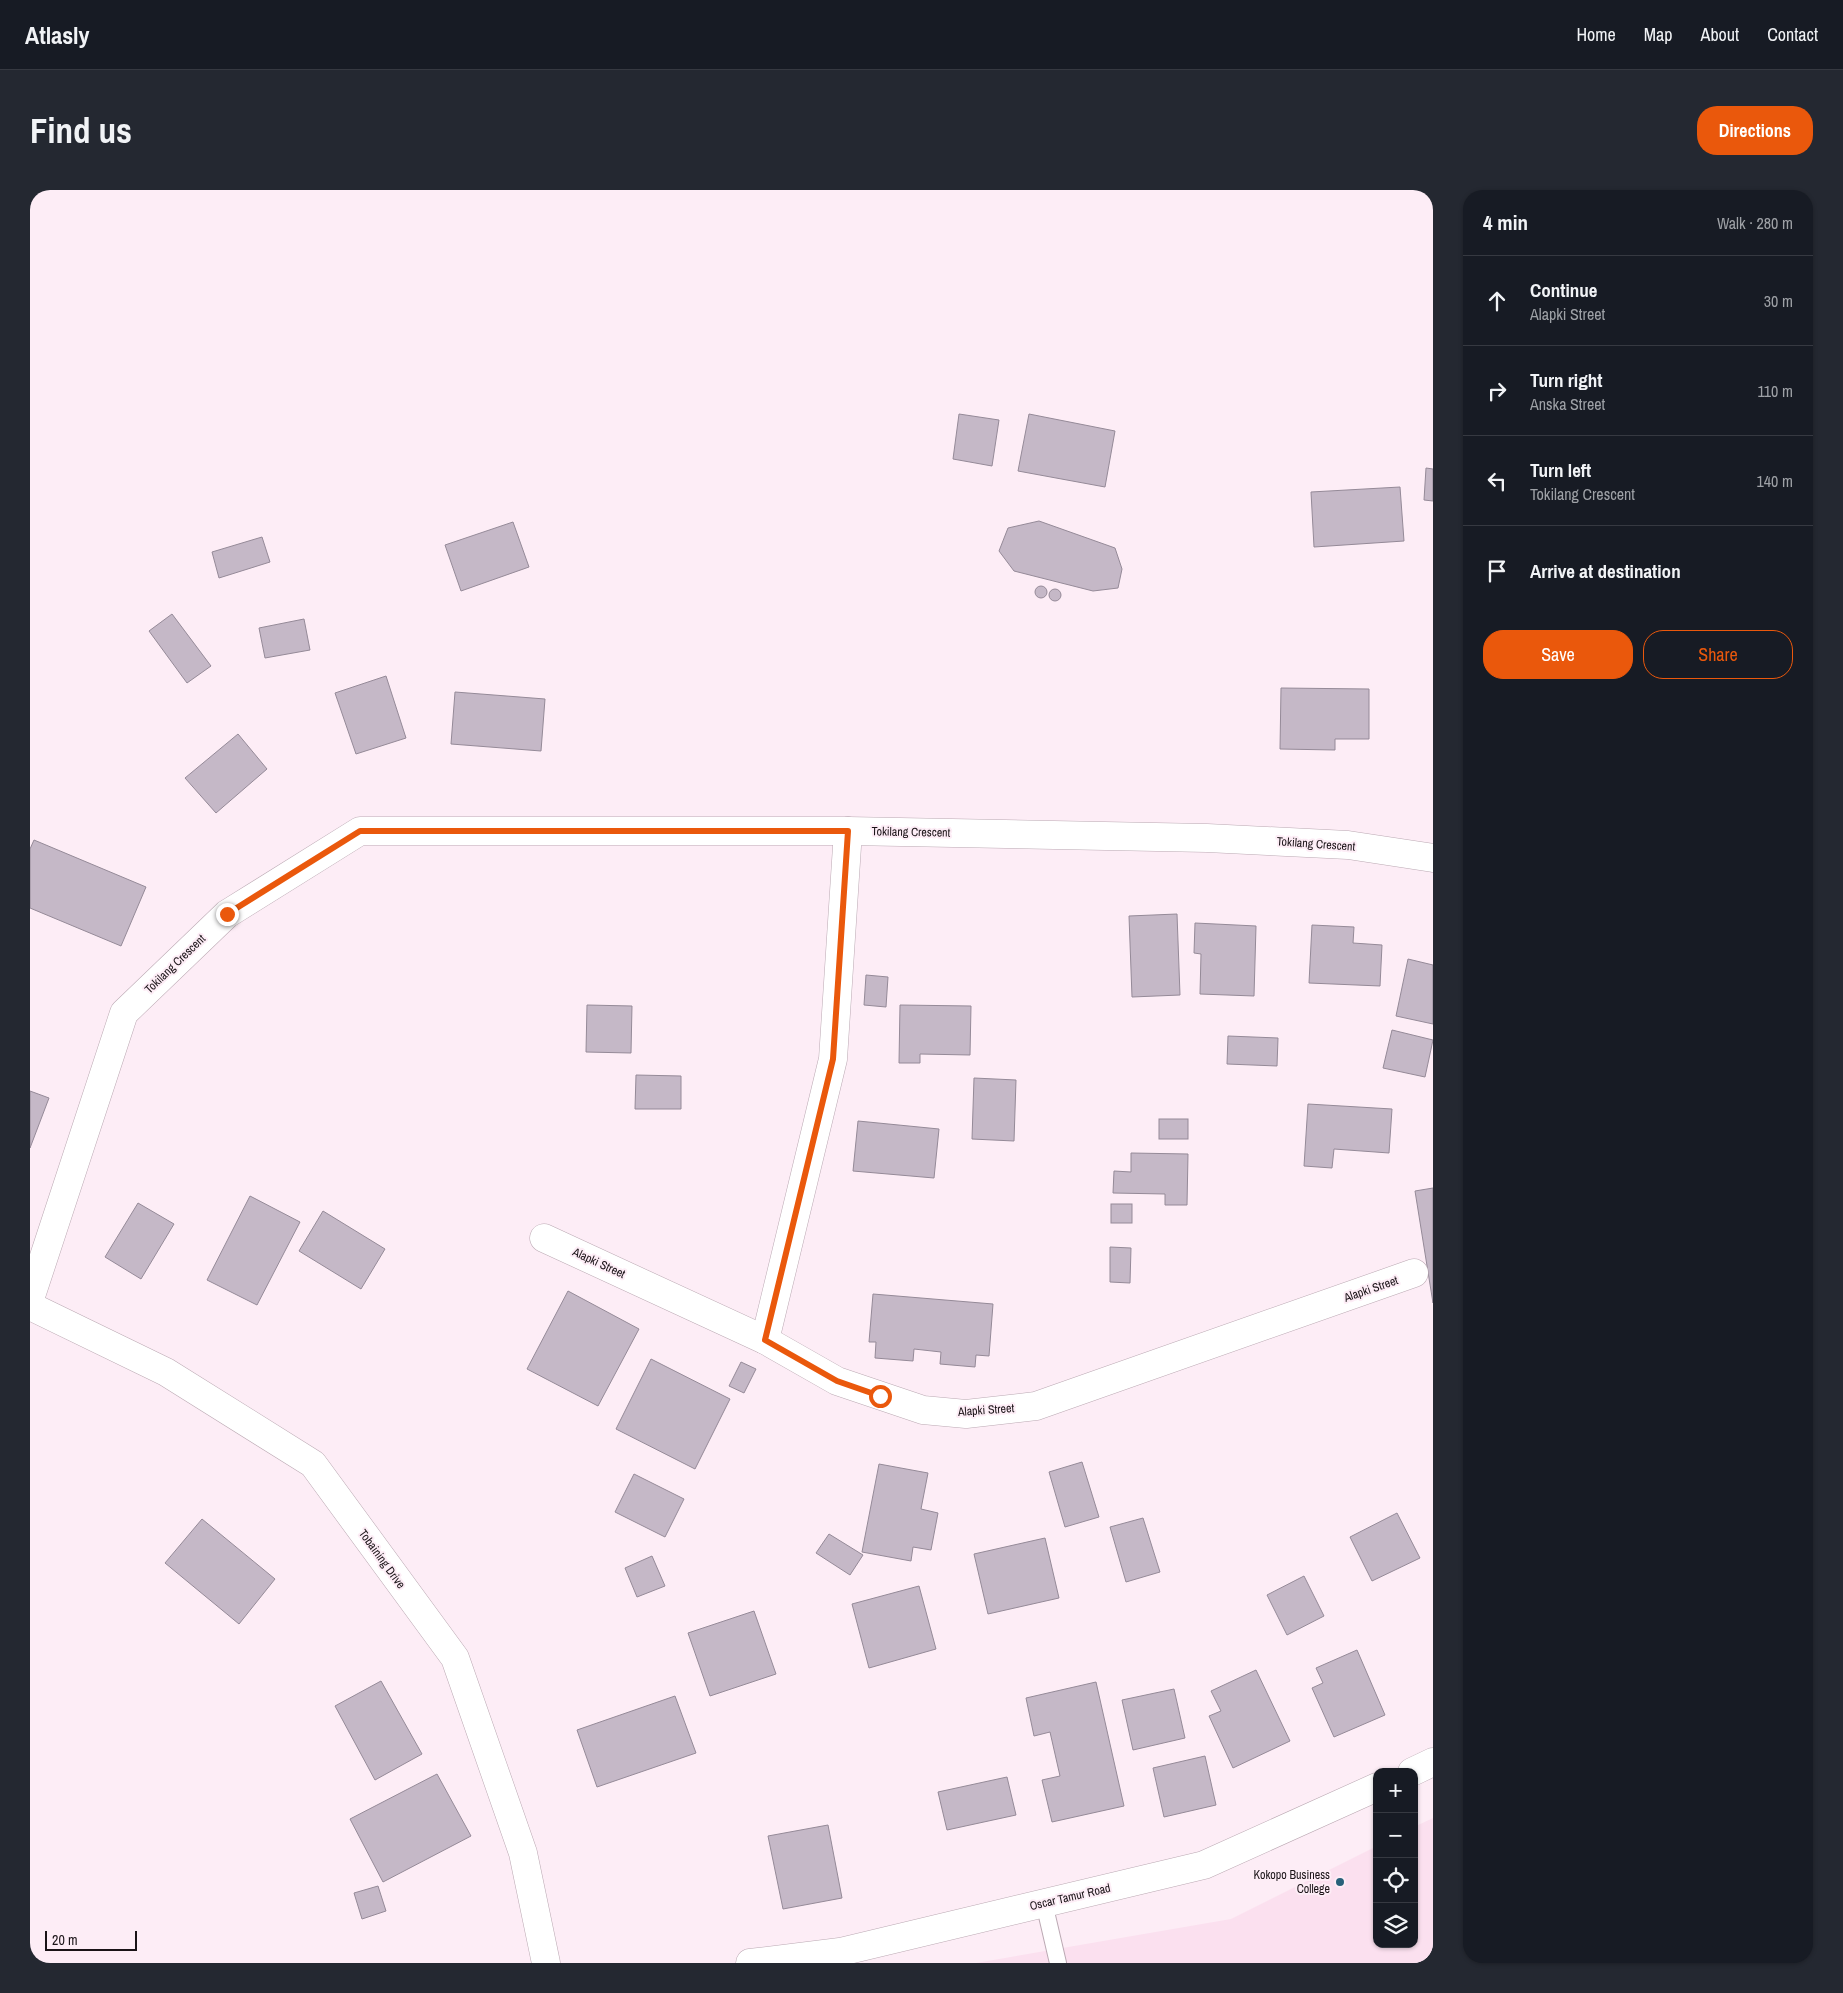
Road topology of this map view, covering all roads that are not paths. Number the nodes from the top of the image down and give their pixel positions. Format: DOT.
graph roads {
  1 [pos="848,831"];
  2 [pos="1433,858"];
  3 [pos="544,1238"];
  4 [pos="1414,1274"];
  5 [pos="30,1299"];
  6 [pos="30,1306"];
  7 [pos="765,1340"];
  8 [pos="1433,1762"];
  9 [pos="1418,1769"];
  10 [pos="1373,1789"];
  11 [pos="1044,1903"];
  12 [pos="546,1963"];
  13 [pos="750,1963"];
  14 [pos="1058,1963"];
  1 -- 2 [label="street, Tokilang Crescent"];
  1 -- 5 [label="street, Tokilang Crescent"];
  1 -- 7 [label="street"];
  3 -- 7 [label="street, Alapki Street"];
  4 -- 7 [label="street, Alapki Street"];
  6 -- 12 [label="street, Tobaining Drive"];
  8 -- 9 [label="street"];
  10 -- 11 [label="street, Oscar Tamur Road"];
  11 -- 13 [label="street, Oscar Tamur Road"];
  11 -- 14 [label="lane"];
}
